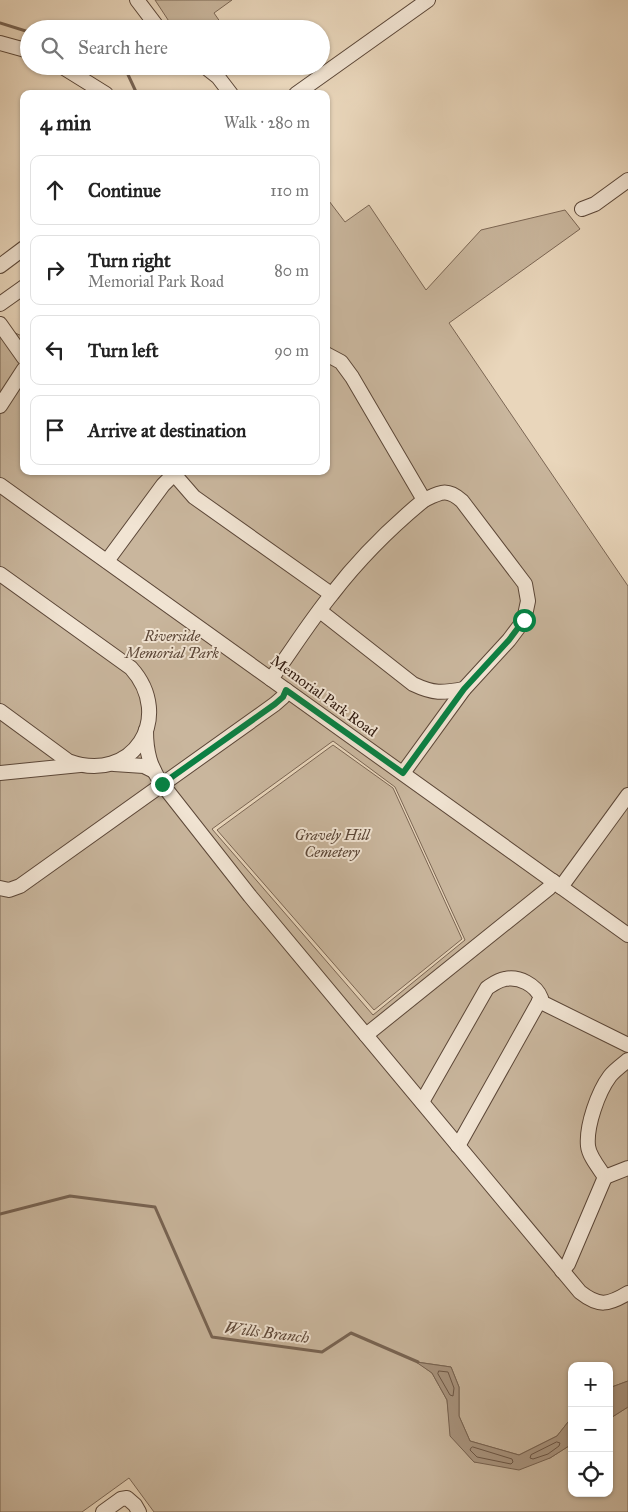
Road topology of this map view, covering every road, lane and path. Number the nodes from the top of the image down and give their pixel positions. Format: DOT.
graph roads {
  1 [pos="137,0"];
  2 [pos="428,0"];
  3 [pos="152,20"];
  4 [pos="0,43"];
  5 [pos="20,49"];
  6 [pos="330,70"];
  7 [pos="75,75"];
  8 [pos="214,75"];
  9 [pos="323,75"];
  10 [pos="100,90"];
  11 [pos="228,90"];
  12 [pos="302,90"];
  13 [pos="628,180"];
  14 [pos="582,209"];
  15 [pos="20,251"];
  16 [pos="0,266"];
  17 [pos="20,290"];
  18 [pos="0,304"];
  19 [pos="0,324"];
  20 [pos="20,352"];
  21 [pos="330,356"];
  22 [pos="20,375"];
  23 [pos="0,406"];
  24 [pos="173,475"];
  25 [pos="177,475"];
  26 [pos="0,485"];
  27 [pos="424,500"];
  28 [pos="107,561"];
  29 [pos="0,574"];
  30 [pos="331,594"];
  31 [pos="320,611"];
  32 [pos="272,679"];
  33 [pos="464,689"];
  34 [pos="286,690"];
  35 [pos="0,712"];
  36 [pos="146,730"];
  37 [pos="114,764"];
  38 [pos="80,765"];
  39 [pos="154,771"];
  40 [pos="0,772"];
  41 [pos="403,773"];
  42 [pos="162,784"];
  43 [pos="628,795"];
  44 [pos="557,884"];
  45 [pos="0,888"];
  46 [pos="628,935"];
  47 [pos="539,1001"];
  48 [pos="366,1035"];
  49 [pos="628,1045"];
  50 [pos="628,1060"];
  51 [pos="422,1102"];
  52 [pos="458,1146"];
  53 [pos="628,1168"];
  54 [pos="605,1177"];
  55 [pos="562,1271"];
  56 [pos="628,1293"];
  57 [pos="103,1512"];
  58 [pos="139,1512"];
  1 -- 3 [label="street"];
  2 -- 6 [label="street"];
  4 -- 5 [label="street"];
  7 -- 10 [label="street"];
  8 -- 11 [label="street"];
  9 -- 12 [label="street"];
  13 -- 14 [label="street"];
  15 -- 16 [label="street"];
  17 -- 18 [label="street"];
  19 -- 20 [label="street"];
  21 -- 27 [label="street"];
  22 -- 23 [label="street"];
  24 -- 28 [label="street"];
  25 -- 30 [label="street"];
  26 -- 28 [label="street, Memorial Park Road"];
  27 -- 30 [label="street"];
  27 -- 33 [label="street"];
  28 -- 32 [label="street, Memorial Park Road"];
  29 -- 36 [label="street"];
  30 -- 31 [label="street"];
  31 -- 32 [label="street"];
  31 -- 33 [label="street"];
  32 -- 34 [label="street, Memorial Park Road"];
  33 -- 41 [label="street"];
  34 -- 41 [label="street, Memorial Park Road"];
  34 -- 42 [label="street"];
  35 -- 38 [label="street"];
  36 -- 37 [label="street"];
  36 -- 39 [label="street"];
  37 -- 38 [label="street"];
  37 -- 39 [label="street"];
  38 -- 40 [label="street"];
  39 -- 42 [label="street"];
  41 -- 44 [label="street, Memorial Park Road"];
  42 -- 45 [label="street"];
  42 -- 48 [label="street"];
  43 -- 44 [label="street"];
  44 -- 46 [label="street, Memorial Park Road"];
  44 -- 48 [label="street"];
  47 -- 49 [label="street"];
  47 -- 51 [label="street"];
  47 -- 52 [label="street"];
  48 -- 51 [label="street"];
  50 -- 54 [label="street"];
  51 -- 52 [label="street"];
  52 -- 55 [label="street"];
  53 -- 54 [label="street"];
  54 -- 55 [label="street"];
  55 -- 56 [label="street"];
  57 -- 58 [label="street"];
}
